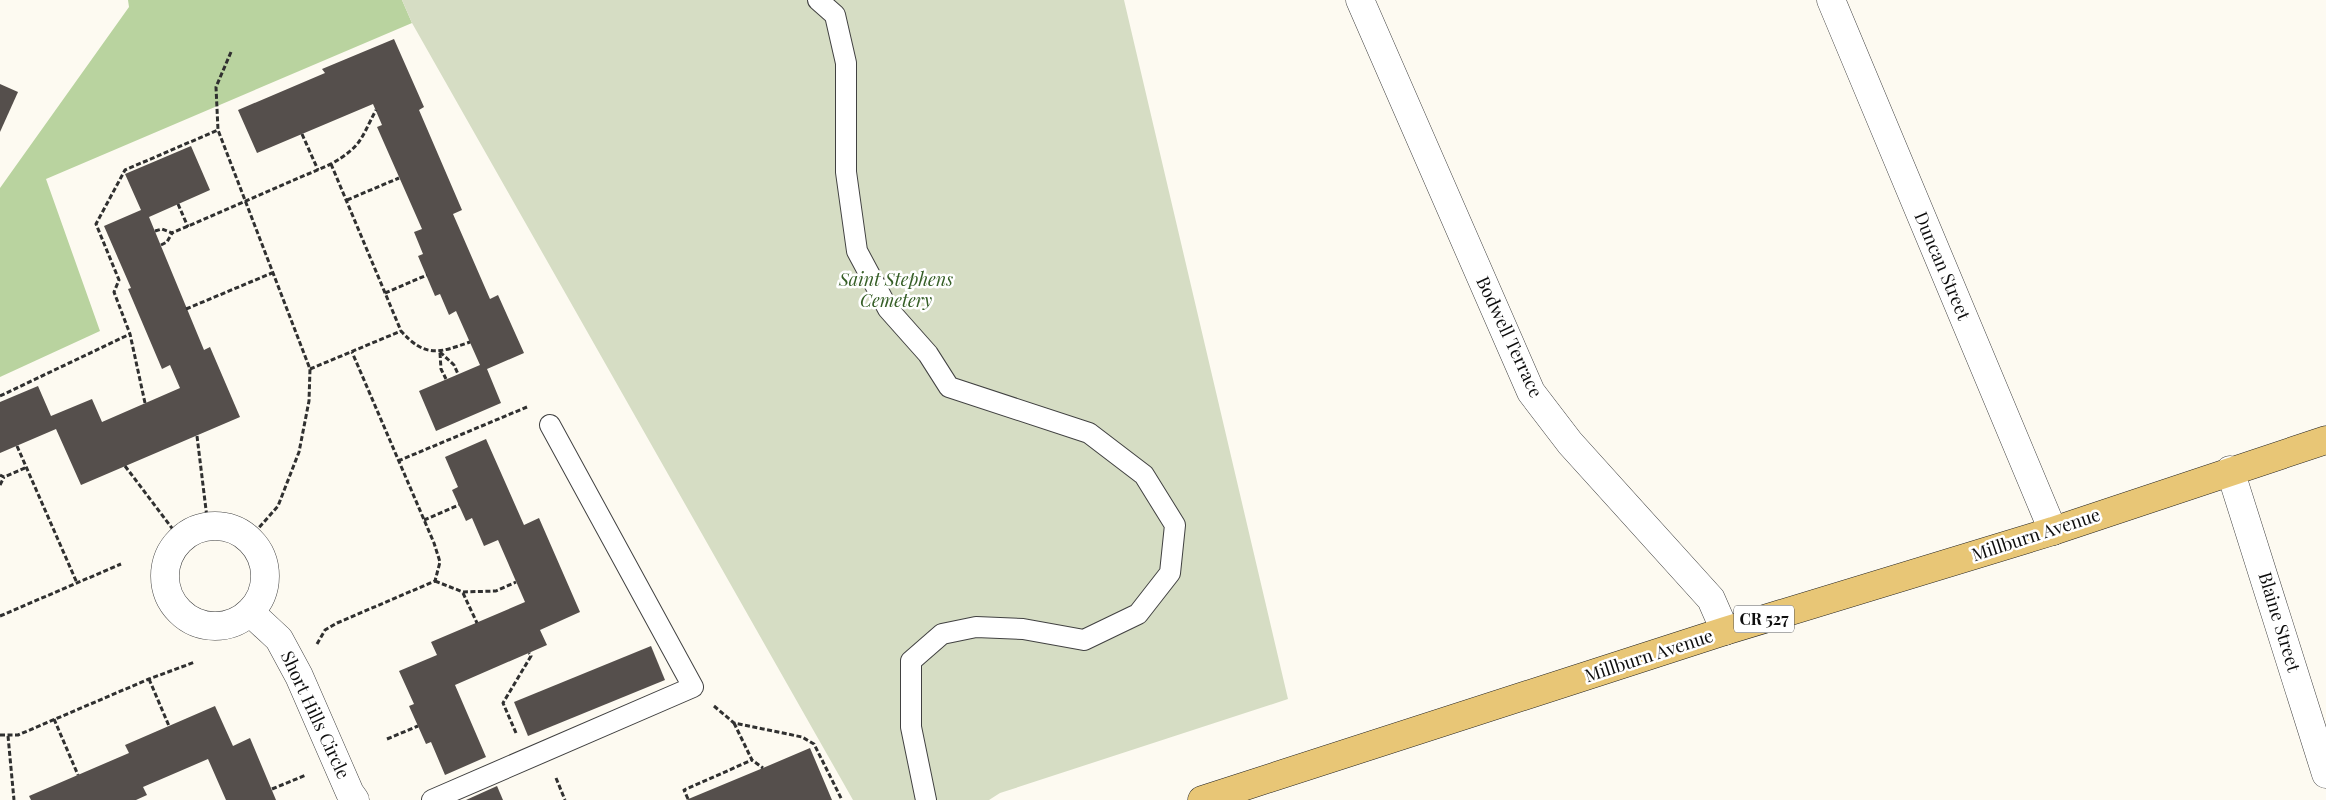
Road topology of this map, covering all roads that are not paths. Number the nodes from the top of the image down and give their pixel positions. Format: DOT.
graph roads {
  1 [pos="818,0"];
  2 [pos="1360,0"];
  3 [pos="1831,0"];
  4 [pos="550,425"];
  5 [pos="2326,440"];
  6 [pos="2230,470"];
  7 [pos="2053,532"];
  8 [pos="250,612"];
  9 [pos="1725,631"];
  10 [pos="2326,774"];
  11 [pos="355,800"];
  12 [pos="432,800"];
  13 [pos="926,800"];
  14 [pos="1202,800"];
  1 -- 13 [label="lane"];
  2 -- 9 [label="street, Bodwell Terrace"];
  3 -- 7 [label="street, Duncan Street"];
  4 -- 12 [label="lane"];
  5 -- 6 [label="main road, Millburn Avenue / CR 527"];
  6 -- 7 [label="main road, Millburn Avenue / CR 527"];
  6 -- 10 [label="street, Blaine Street"];
  7 -- 9 [label="main road, Millburn Avenue / CR 527"];
  8 -- 8 [label="street"];
  8 -- 11 [label="street, Short Hills Circle"];
  9 -- 14 [label="main road, Millburn Avenue / CR 527"];
}
